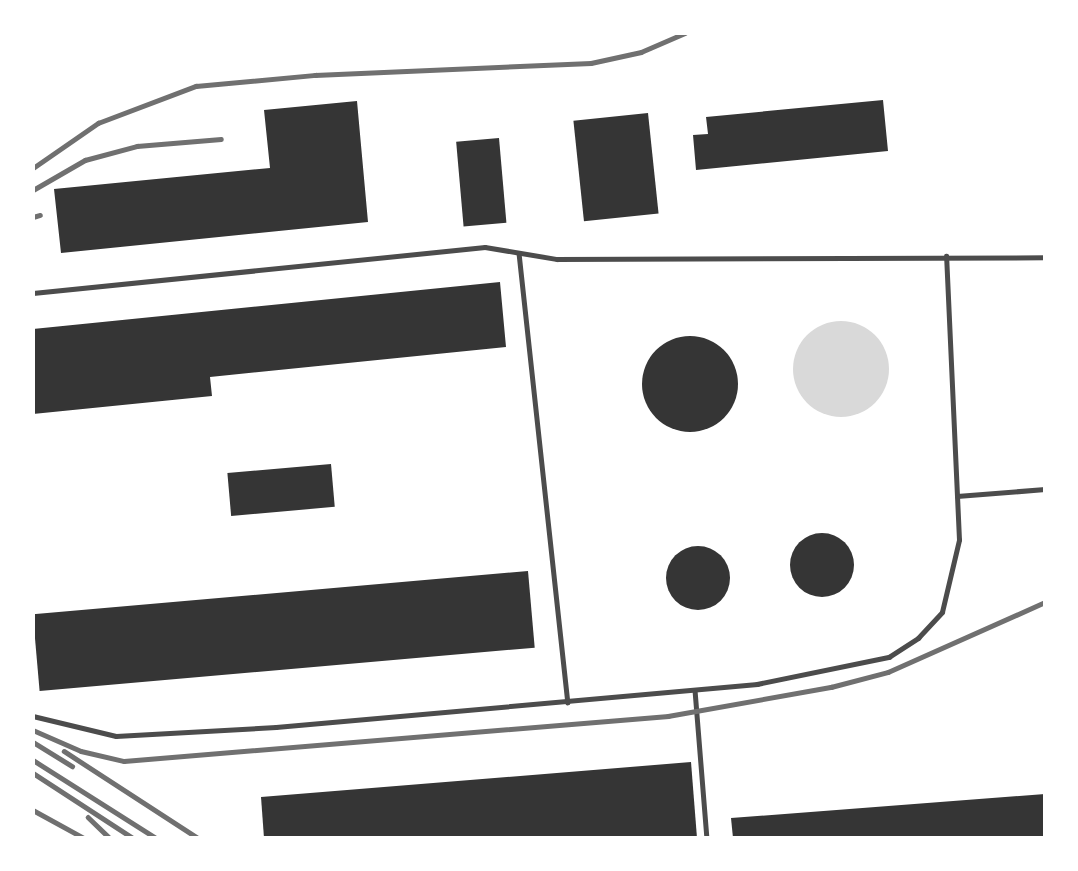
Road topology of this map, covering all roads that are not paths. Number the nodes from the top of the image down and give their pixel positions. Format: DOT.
graph roads {
  1 [pos="649,33"];
  2 [pos="785,33"];
  3 [pos="519,253"];
  4 [pos="946,256"];
  5 [pos="1045,257"];
  6 [pos="33,293"];
  7 [pos="1045,489"];
  8 [pos="957,496"];
  9 [pos="695,690"];
  10 [pos="568,702"];
  11 [pos="33,716"];
  12 [pos="707,838"];
  1 -- 2 [label="lane"];
  3 -- 4 [label="lane"];
  3 -- 6 [label="lane"];
  3 -- 10 [label="lane"];
  4 -- 5 [label="lane"];
  4 -- 8 [label="lane"];
  7 -- 8 [label="lane"];
  8 -- 9 [label="lane"];
  9 -- 10 [label="lane"];
  9 -- 12 [label="lane"];
  10 -- 11 [label="lane"];
}
